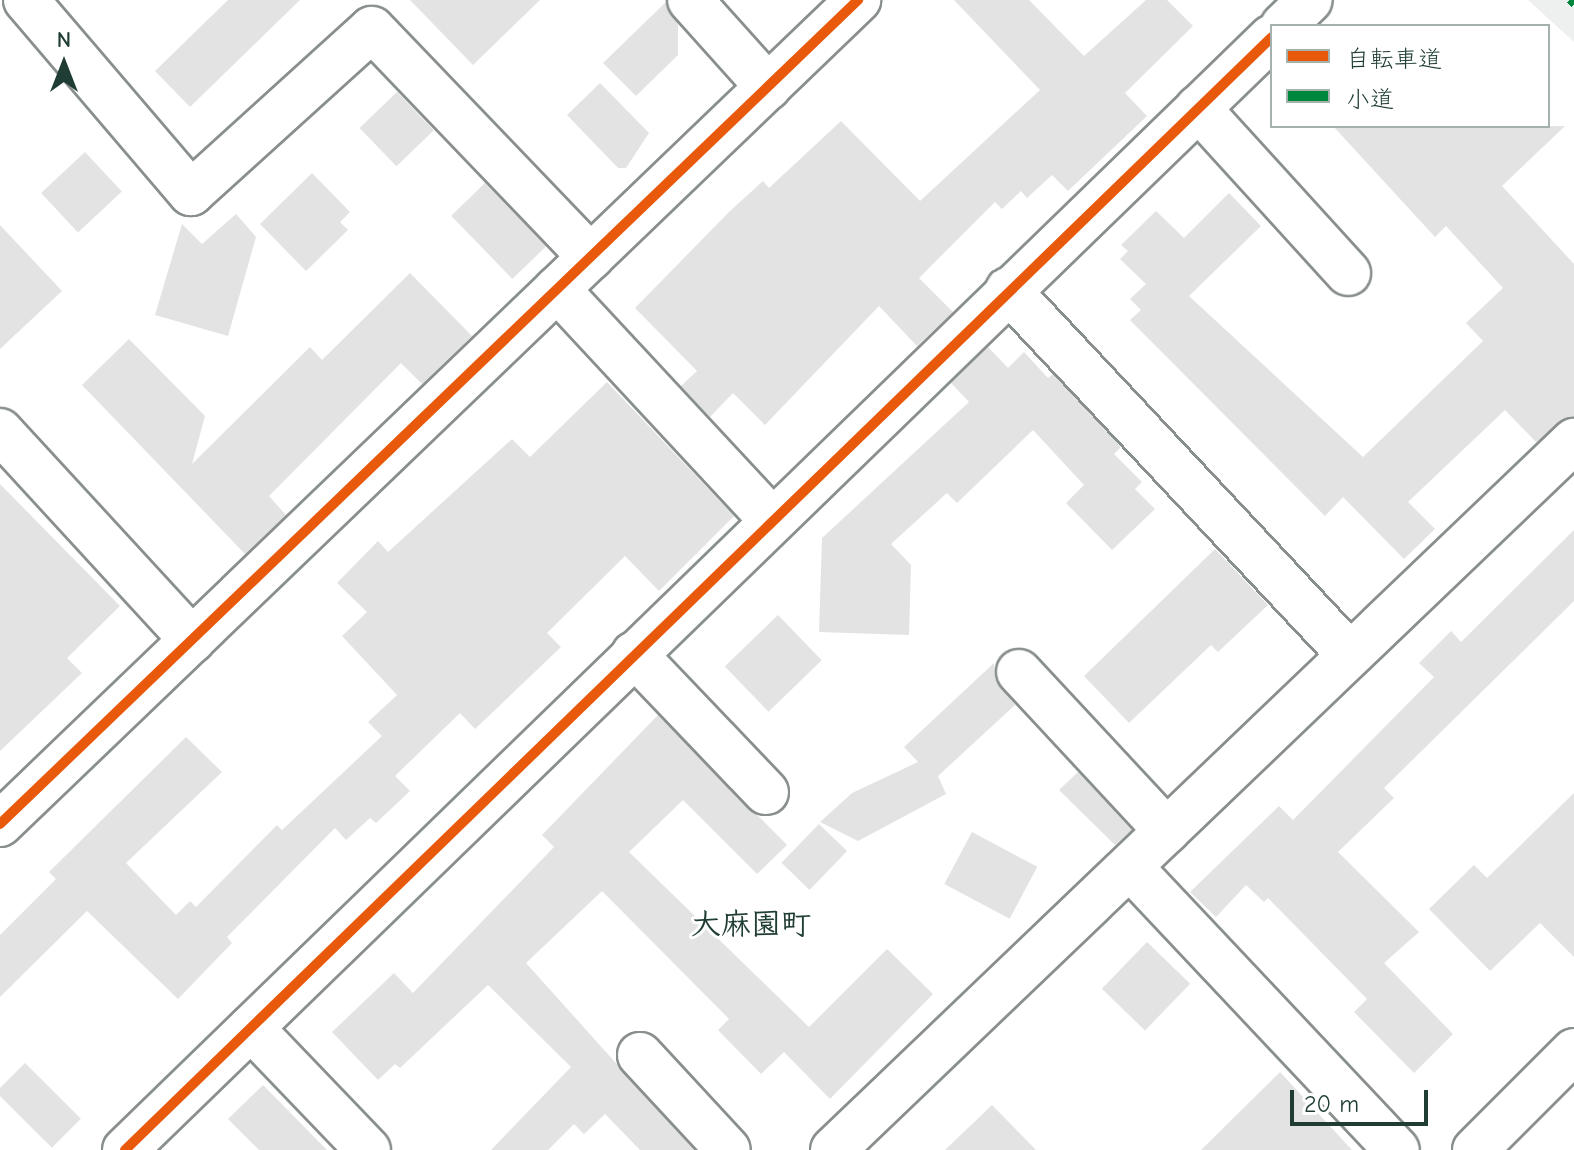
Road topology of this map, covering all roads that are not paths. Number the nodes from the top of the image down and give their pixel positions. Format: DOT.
graph roads {
  1 [pos="26,0"];
  2 [pos="690,0"];
  3 [pos="858,0"];
  4 [pos="1310,0"];
  5 [pos="1285,24"];
  6 [pos="1270,39"];
  7 [pos="768,87"];
  8 [pos="1198,108"];
  9 [pos="591,257"];
  10 [pos="1348,273"];
  11 [pos="557,289"];
  12 [pos="1008,290"];
  13 [pos="0,431"];
  14 [pos="1574,441"];
  15 [pos="772,520"];
  16 [pos="192,640"];
  17 [pos="634,654"];
  18 [pos="1350,655"];
  19 [pos="1019,672"];
  20 [pos="766,792"];
  21 [pos="0,824"];
  22 [pos="1167,831"];
  23 [pos="1130,867"];
  24 [pos="251,1028"];
  25 [pos="1574,1051"];
  26 [pos="640,1055"];
  27 [pos="125,1150"];
  28 [pos="368,1150"];
  29 [pos="728,1150"];
  30 [pos="833,1150"];
  31 [pos="1397,1150"];
  32 [pos="1475,1150"];
  1 -- 9 [label="street"];
  2 -- 7 [label="street"];
  3 -- 7 [label="street"];
  4 -- 5 [label="street"];
  6 -- 8 [label="street"];
  7 -- 9 [label="street"];
  8 -- 10 [label="street"];
  8 -- 12 [label="street"];
  9 -- 11 [label="street"];
  11 -- 15 [label="street"];
  11 -- 16 [label="street"];
  12 -- 15 [label="street"];
  12 -- 18 [label="street"];
  13 -- 16 [label="street"];
  14 -- 18 [label="street"];
  15 -- 17 [label="street"];
  16 -- 21 [label="street"];
  17 -- 20 [label="street"];
  17 -- 24 [label="street"];
  18 -- 22 [label="street"];
  19 -- 22 [label="street"];
  22 -- 23 [label="street"];
  23 -- 30 [label="street"];
  23 -- 31 [label="street"];
  24 -- 27 [label="street"];
  24 -- 28 [label="street"];
  25 -- 32 [label="street"];
  26 -- 29 [label="street"];
}
